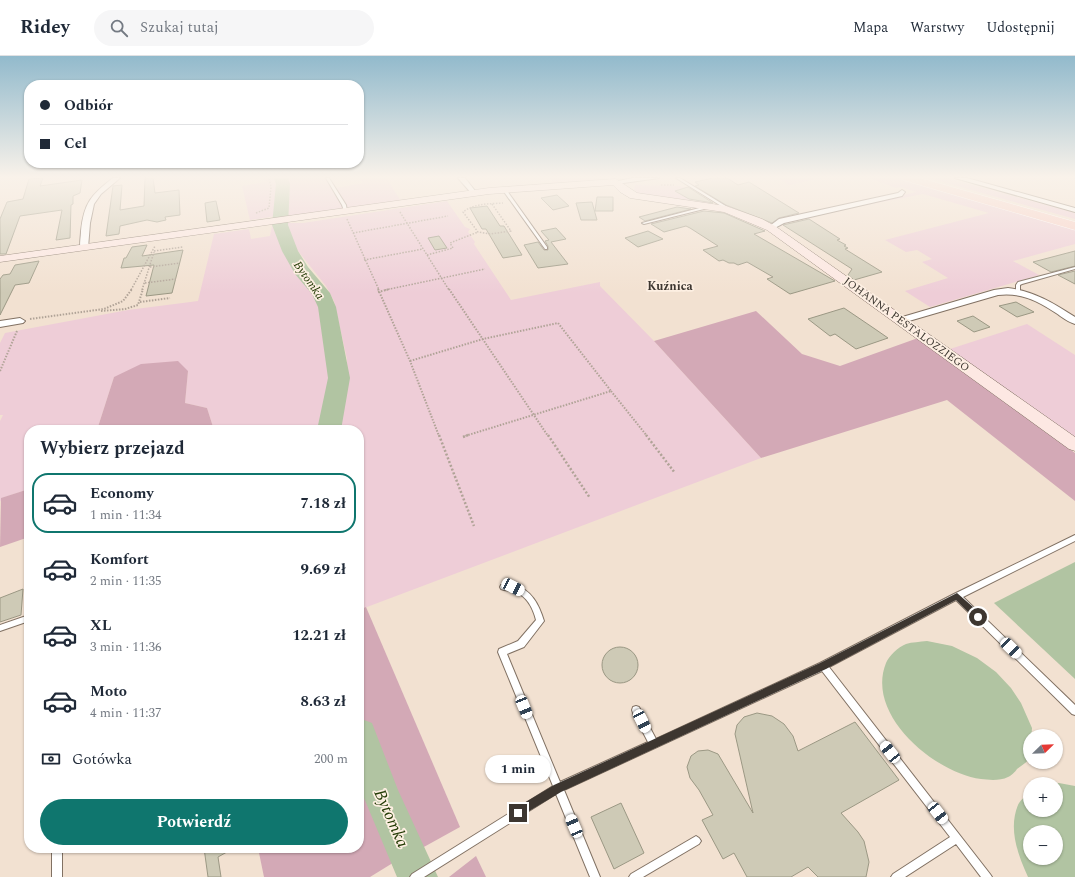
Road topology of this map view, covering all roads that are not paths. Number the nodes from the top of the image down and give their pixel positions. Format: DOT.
graph roads {
  1 [pos="88,216"];
  2 [pos="311,216"];
  3 [pos="523,216"];
  4 [pos="670,216"];
  5 [pos="746,216"];
  6 [pos="810,216"];
  7 [pos="1041,216"];
  8 [pos="1055,216"];
  9 [pos="1075,222"];
  10 [pos="644,223"];
  11 [pos="777,224"];
  12 [pos="1075,226"];
  13 [pos="84,248"];
  14 [pos="546,248"];
  15 [pos="0,260"];
  16 [pos="1075,268"];
  17 [pos="1018,292"];
  18 [pos="20,320"];
  19 [pos="902,320"];
  20 [pos="1075,321"];
  21 [pos="0,324"];
  22 [pos="1075,444"];
  23 [pos="1075,538"];
  24 [pos="504,587"];
  25 [pos="957,596"];
  26 [pos="24,620"];
  27 [pos="0,628"];
  28 [pos="823,666"];
  29 [pos="636,710"];
  30 [pos="1075,711"];
  31 [pos="654,744"];
  32 [pos="558,788"];
  33 [pos="957,838"];
  34 [pos="696,841"];
  35 [pos="57,853"];
  36 [pos="57,877"];
  37 [pos="415,877"];
  38 [pos="595,877"];
  39 [pos="634,877"];
  40 [pos="896,877"];
  41 [pos="987,877"];
  1 -- 13 [label="street"];
  2 -- 13 [label="street"];
  3 -- 14 [label="lane"];
  4 -- 10 [label="lane"];
  5 -- 11 [label="street, JOHANNA PESTALOZZIEGO"];
  6 -- 11 [label="street"];
  7 -- 12 [label="main road"];
  8 -- 9 [label="main road"];
  11 -- 19 [label="street, JOHANNA PESTALOZZIEGO"];
  13 -- 15 [label="street"];
  16 -- 17 [label="lane"];
  17 -- 19 [label="street"];
  17 -- 20 [label="street"];
  18 -- 21 [label="street"];
  19 -- 22 [label="street, JOHANNA PESTALOZZIEGO"];
  23 -- 25 [label="lane"];
  24 -- 32 [label="lane"];
  25 -- 28 [label="lane"];
  25 -- 30 [label="lane"];
  26 -- 27 [label="lane"];
  28 -- 31 [label="lane"];
  28 -- 33 [label="lane"];
  29 -- 31 [label="lane"];
  31 -- 32 [label="lane"];
  32 -- 37 [label="lane"];
  32 -- 38 [label="lane"];
  33 -- 40 [label="lane"];
  33 -- 41 [label="lane"];
  34 -- 39 [label="lane"];
  35 -- 36 [label="lane"];
}
